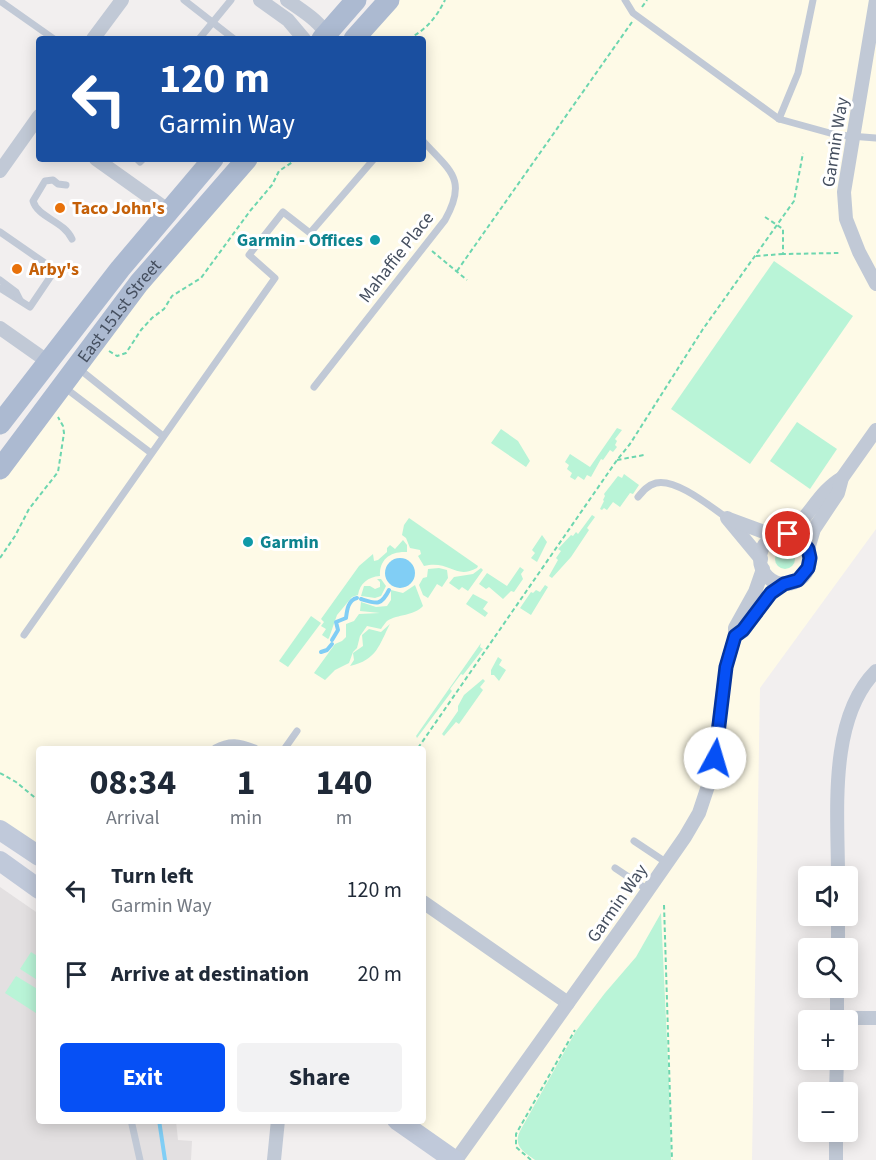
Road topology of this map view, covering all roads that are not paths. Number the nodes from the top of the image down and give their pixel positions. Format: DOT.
graph roads {
  1 [pos="122,0"];
  2 [pos="184,0"];
  3 [pos="231,0"];
  4 [pos="260,0"];
  5 [pos="287,0"];
  6 [pos="356,0"];
  7 [pos="389,0"];
  8 [pos="625,0"];
  9 [pos="813,0"];
  10 [pos="876,0"];
  11 [pos="0,1"];
  12 [pos="213,22"];
  13 [pos="50,36"];
  14 [pos="95,36"];
  15 [pos="201,36"];
  16 [pos="230,36"];
  17 [pos="301,36"];
  18 [pos="325,36"];
  19 [pos="327,36"];
  20 [pos="357,36"];
  21 [pos="870,66"];
  22 [pos="779,119"];
  23 [pos="36,121"];
  24 [pos="854,136"];
  25 [pos="876,138"];
  26 [pos="426,144"];
  27 [pos="102,162"];
  28 [pos="210,162"];
  29 [pos="245,162"];
  30 [pos="371,162"];
  31 [pos="0,171"];
  32 [pos="66,185"];
  33 [pos="166,214"];
  34 [pos="0,232"];
  35 [pos="0,237"];
  36 [pos="72,238"];
  37 [pos="33,255"];
  38 [pos="0,280"];
  39 [pos="876,284"];
  40 [pos="0,288"];
  41 [pos="20,300"];
  42 [pos="0,328"];
  43 [pos="47,361"];
  44 [pos="76,367"];
  45 [pos="62,386"];
  46 [pos="314,387"];
  47 [pos="0,424"];
  48 [pos="876,430"];
  49 [pos="163,436"];
  50 [pos="0,451"];
  51 [pos="151,453"];
  52 [pos="0,469"];
  53 [pos="842,478"];
  54 [pos="638,497"];
  55 [pos="727,518"];
  56 [pos="782,535"];
  57 [pos="808,549"];
  58 [pos="762,564"];
  59 [pos="784,584"];
  60 [pos="24,635"];
  61 [pos="735,636"];
  62 [pos="876,671"];
  63 [pos="297,731"];
  64 [pos="221,746"];
  65 [pos="250,746"];
  66 [pos="286,746"];
  67 [pos="0,830"];
  68 [pos="633,841"];
  69 [pos="36,854"];
  70 [pos="0,861"];
  71 [pos="667,863"];
  72 [pos="838,866"];
  73 [pos="615,868"];
  74 [pos="36,887"];
  75 [pos="648,890"];
  76 [pos="426,904"];
  77 [pos="568,1003"];
  78 [pos="858,1018"];
  79 [pos="876,1018"];
  80 [pos="132,1124"];
  81 [pos="278,1124"];
  82 [pos="403,1124"];
  83 [pos="836,1142"];
  84 [pos="140,1160"];
  85 [pos="274,1160"];
  86 [pos="455,1160"];
  87 [pos="836,1160"];
  1 -- 14 [label="street"];
  2 -- 12 [label="lane"];
  3 -- 12 [label="lane"];
  4 -- 17 [label="street"];
  5 -- 18 [label="street"];
  6 -- 19 [label="main road"];
  7 -- 20 [label="main road"];
  8 -- 22 [label="lane"];
  9 -- 22 [label="lane"];
  10 -- 21 [label="street, Garmin Way"];
  11 -- 13 [label="lane"];
  12 -- 15 [label="lane"];
  12 -- 16 [label="lane"];
  21 -- 24 [label="street, Garmin Way"];
  22 -- 24 [label="lane"];
  23 -- 31 [label="street"];
  24 -- 25 [label="lane"];
  24 -- 39 [label="street, Garmin Way"];
  26 -- 46 [label="lane, Mahaffie Place"];
  27 -- 33 [label="street"];
  28 -- 33 [label="main road, East 151st Street"];
  29 -- 44 [label="main road, East 151st Street"];
  30 -- 49 [label="lane"];
  32 -- 36 [label="lane"];
  33 -- 43 [label="main road, East 151st Street"];
  33 -- 44 [label="main road"];
  34 -- 37 [label="lane"];
  35 -- 37 [label="lane"];
  37 -- 41 [label="lane"];
  38 -- 41 [label="lane"];
  40 -- 41 [label="lane"];
  42 -- 43 [label="street"];
  43 -- 47 [label="main road, East 151st Street"];
  43 -- 50 [label="main road"];
  44 -- 45 [label="main road, East 151st Street"];
  44 -- 49 [label="lane"];
  45 -- 51 [label="lane"];
  45 -- 52 [label="main road, East 151st Street"];
  48 -- 53 [label="street, Garmin Way"];
  49 -- 51 [label="lane"];
  51 -- 60 [label="lane"];
  53 -- 56 [label="street, Garmin Way"];
  53 -- 57 [label="street, Garmin Way"];
  54 -- 55 [label="lane"];
  55 -- 56 [label="street"];
  55 -- 58 [label="street"];
  56 -- 57 [label="street"];
  56 -- 58 [label="street, Garmin Way"];
  57 -- 59 [label="street, Garmin Way"];
  58 -- 59 [label="street"];
  58 -- 61 [label="street, Garmin Way"];
  59 -- 61 [label="street, Garmin Way"];
  61 -- 71 [label="street, Garmin Way"];
  62 -- 72 [label="street"];
  63 -- 66 [label="lane"];
  64 -- 65 [label="lane"];
  67 -- 69 [label="main road"];
  68 -- 71 [label="lane"];
  70 -- 74 [label="main road"];
  71 -- 75 [label="street, Garmin Way"];
  73 -- 75 [label="lane"];
  75 -- 77 [label="street, Garmin Way"];
  76 -- 77 [label="street"];
  77 -- 86 [label="street, Garmin Way"];
  78 -- 79 [label="street"];
  80 -- 84 [label="lane"];
  81 -- 85 [label="street"];
  82 -- 86 [label="main road"];
  83 -- 87 [label="street"];
}
